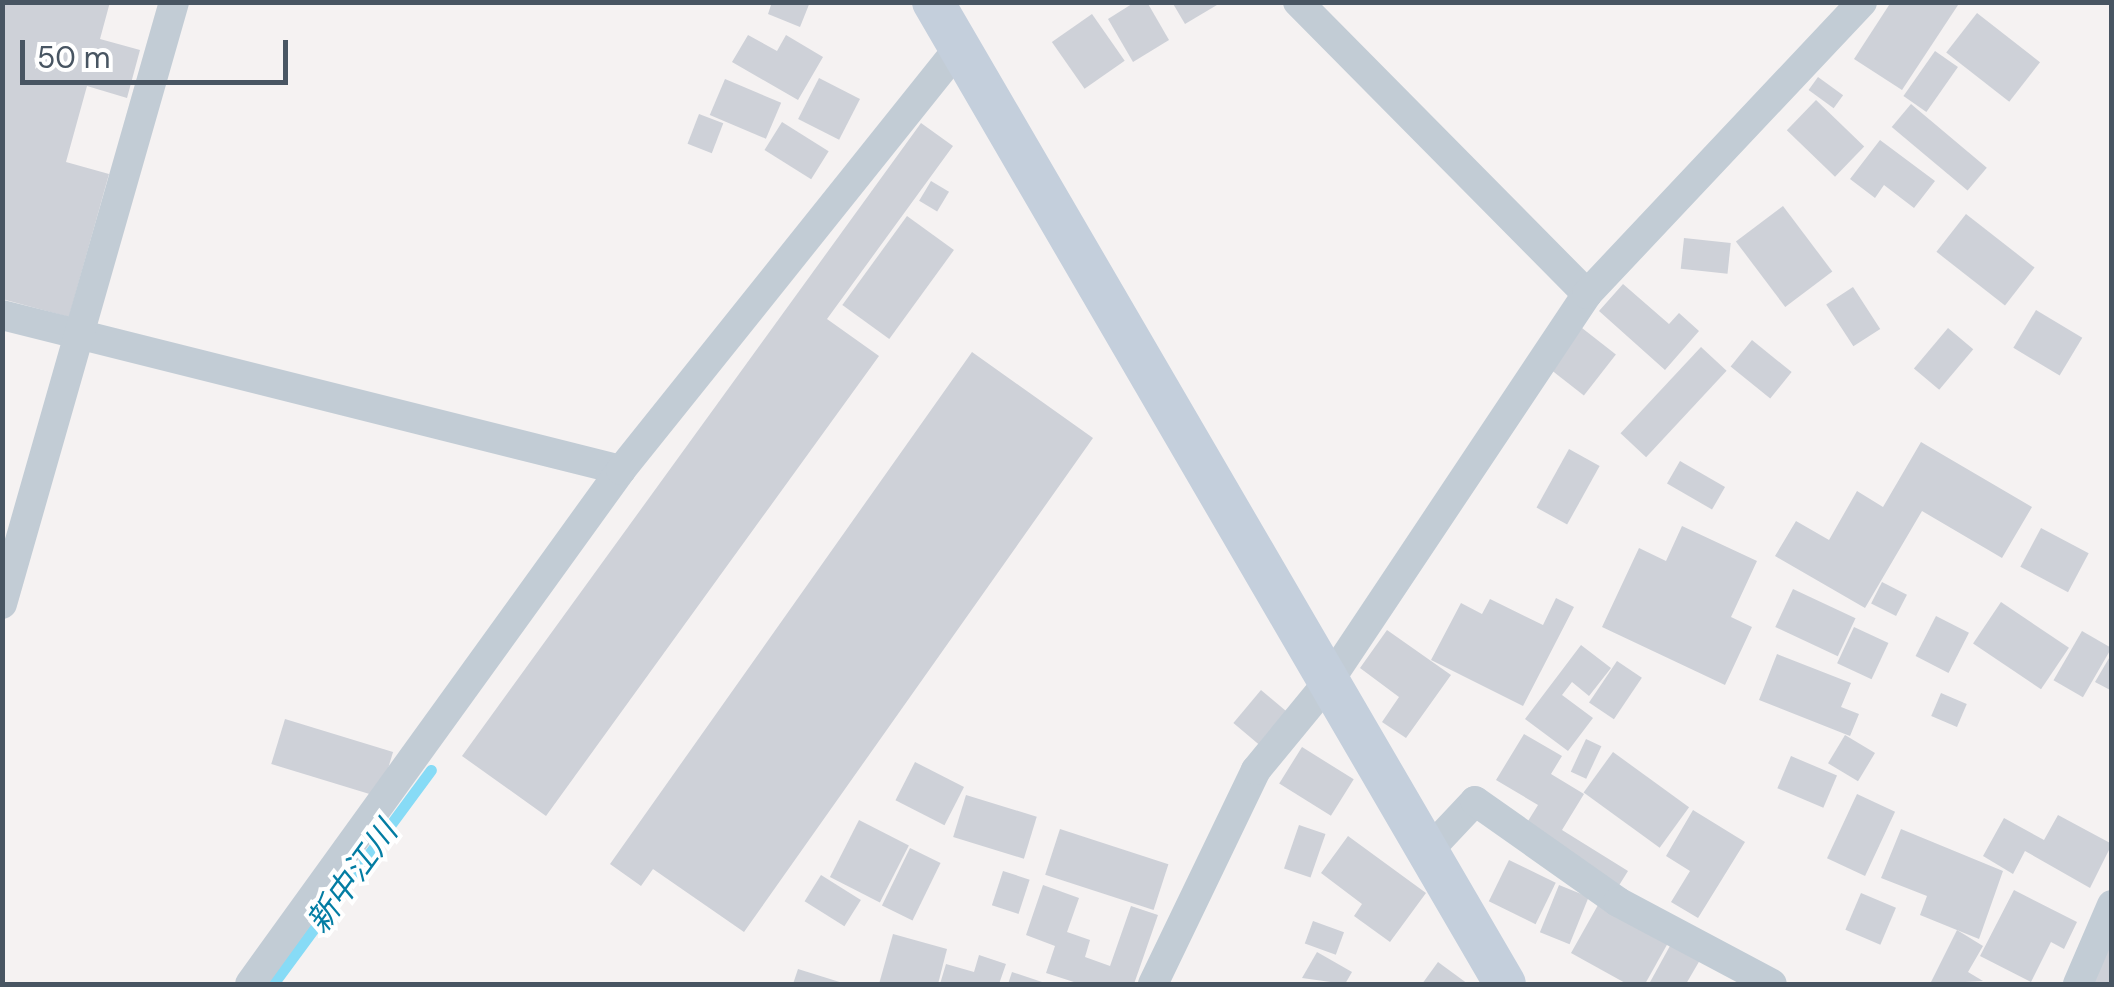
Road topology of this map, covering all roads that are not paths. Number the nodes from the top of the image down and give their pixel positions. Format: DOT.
graph roads {
  1 [pos="174,2"];
  2 [pos="933,2"];
  3 [pos="1298,2"];
  4 [pos="1862,2"];
  5 [pos="958,49"];
  6 [pos="1587,294"];
  7 [pos="2,315"];
  8 [pos="78,336"];
  9 [pos="620,470"];
  10 [pos="2,604"];
  11 [pos="1329,681"];
  12 [pos="1428,850"];
  13 [pos="2112,904"];
  14 [pos="250,984"];
  15 [pos="1153,984"];
  16 [pos="1505,984"];
  17 [pos="1772,984"];
  18 [pos="2078,984"];
  1 -- 8 [label="street"];
  2 -- 5 [label="street"];
  3 -- 6 [label="street"];
  4 -- 6 [label="street"];
  5 -- 9 [label="street"];
  5 -- 11 [label="street"];
  6 -- 11 [label="street"];
  7 -- 8 [label="street"];
  8 -- 9 [label="street"];
  8 -- 10 [label="street"];
  9 -- 14 [label="street"];
  11 -- 12 [label="street"];
  11 -- 15 [label="street"];
  12 -- 16 [label="street"];
  12 -- 17 [label="street"];
  13 -- 18 [label="street"];
}
